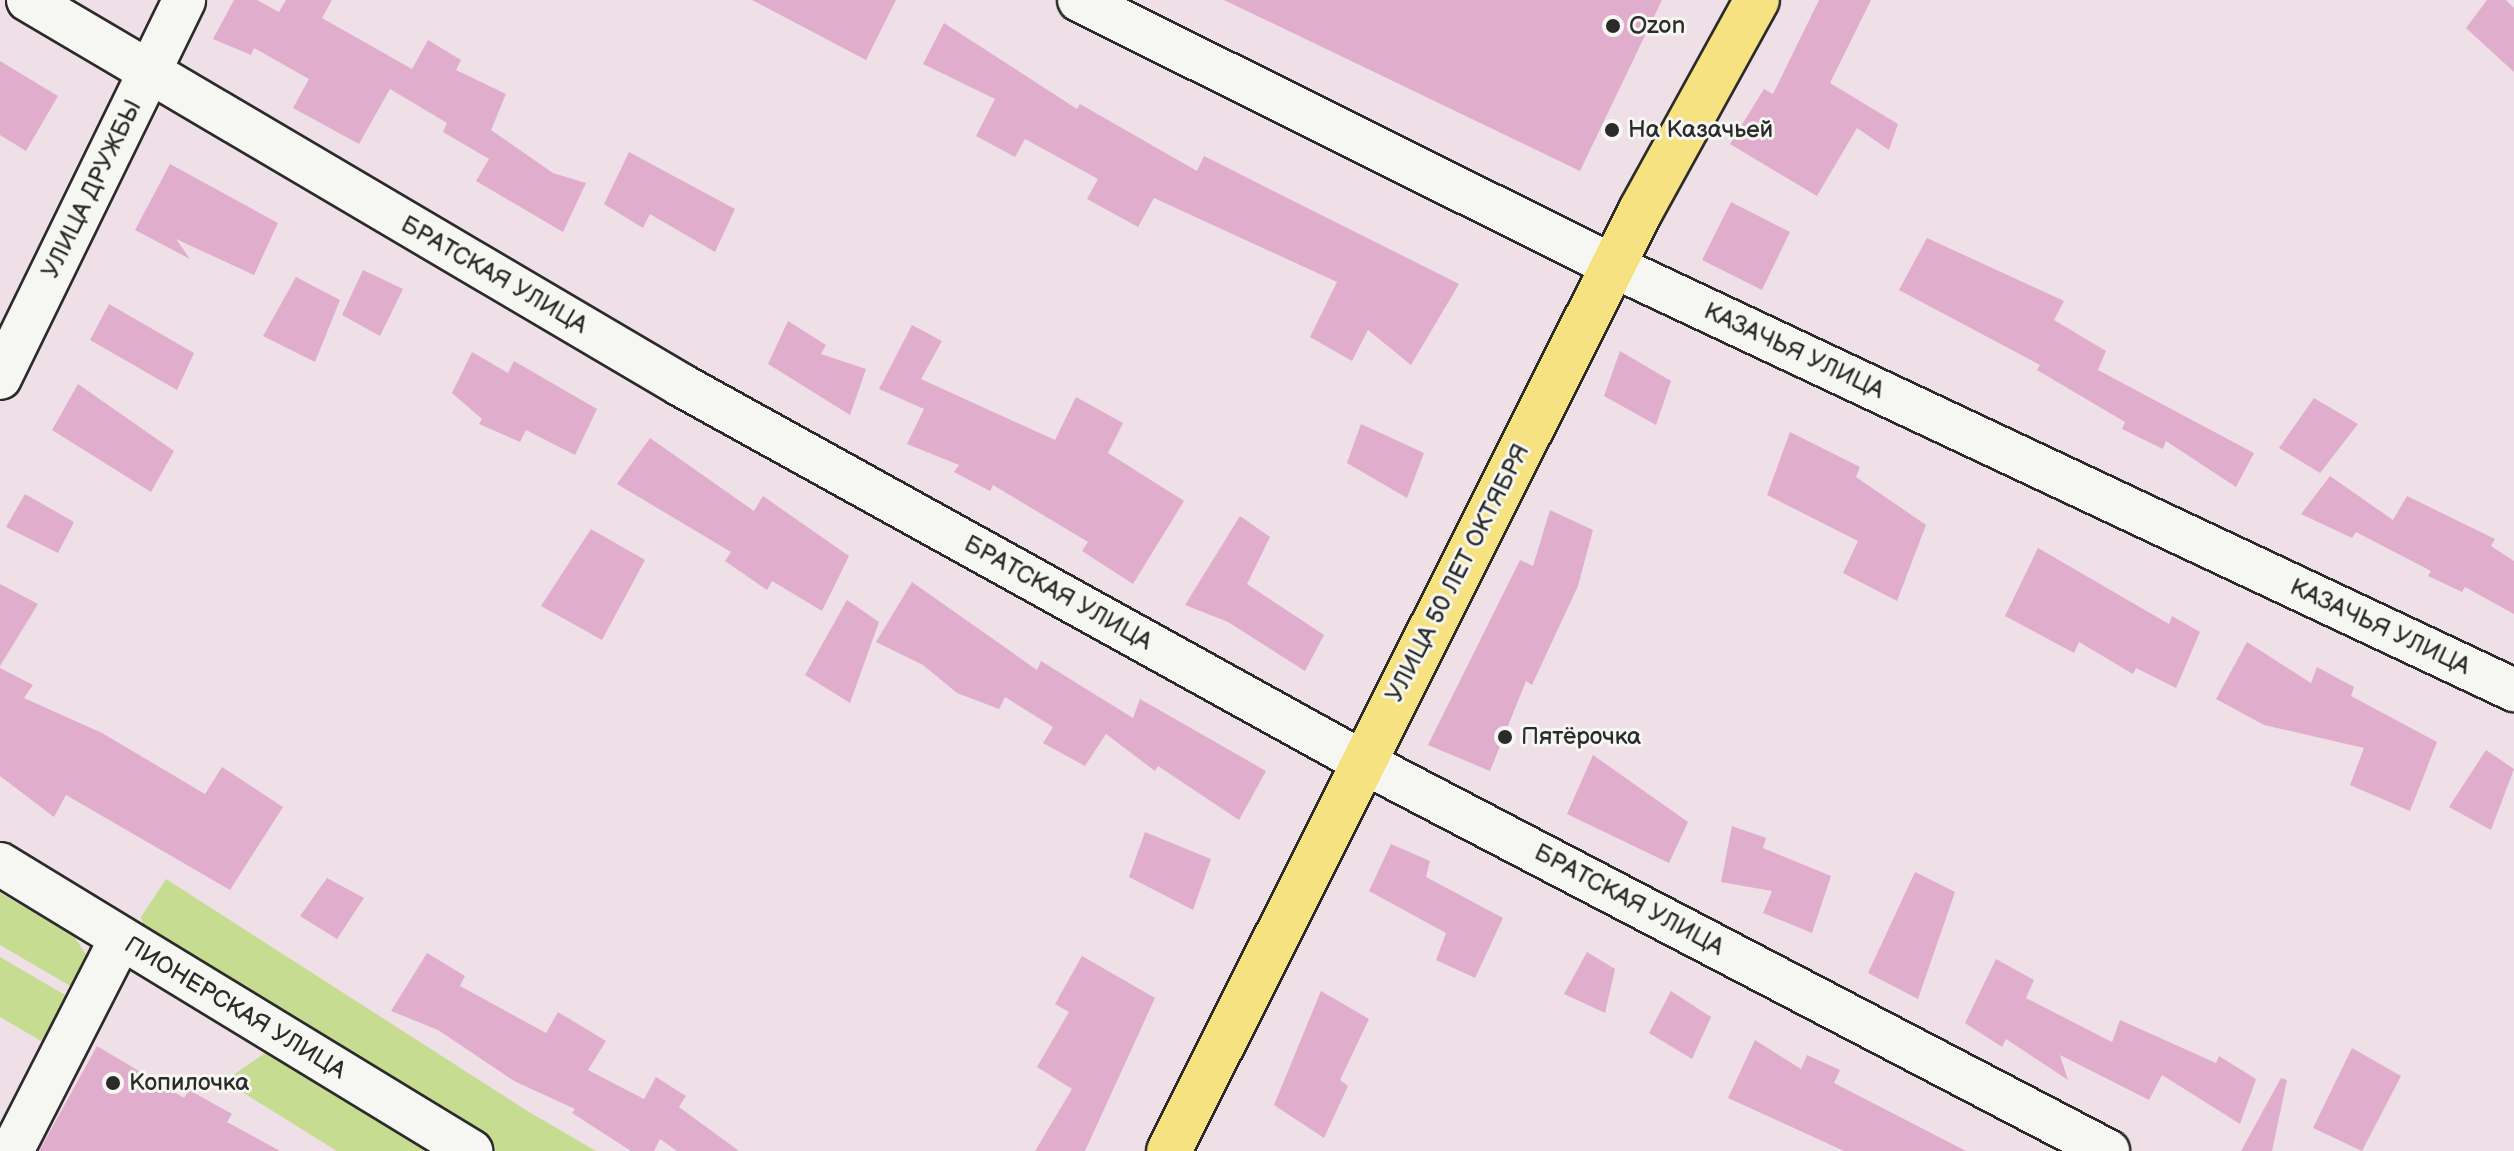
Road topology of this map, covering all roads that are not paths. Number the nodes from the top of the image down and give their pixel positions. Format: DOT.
graph roads {
  1 [pos="28,0"];
  2 [pos="184,0"];
  3 [pos="1079,0"];
  4 [pos="1757,0"];
  5 [pos="149,73"];
  6 [pos="1615,267"];
  7 [pos="0,378"];
  8 [pos="2514,690"];
  9 [pos="1361,761"];
  10 [pos="0,864"];
  11 [pos="121,938"];
  12 [pos="12,1151"];
  13 [pos="471,1151"];
  14 [pos="1169,1151"];
  15 [pos="2108,1151"];
  1 -- 5 [label="street, БРАТСКАЯ УЛИЦА"];
  2 -- 5 [label="street, УЛИЦА ДРУЖБЫ"];
  3 -- 6 [label="street, КАЗАЧЬЯ УЛИЦА"];
  4 -- 6 [label="main road, УЛИЦА 50 ЛЕТ ОКТЯБРЯ"];
  5 -- 7 [label="street, УЛИЦА ДРУЖБЫ"];
  5 -- 9 [label="street, БРАТСКАЯ УЛИЦА"];
  6 -- 8 [label="street, КАЗАЧЬЯ УЛИЦА"];
  6 -- 9 [label="main road, УЛИЦА 50 ЛЕТ ОКТЯБРЯ"];
  9 -- 14 [label="main road, УЛИЦА 50 ЛЕТ ОКТЯБРЯ"];
  9 -- 15 [label="street, БРАТСКАЯ УЛИЦА"];
  10 -- 11 [label="street, ПИОНЕРСКАЯ УЛИЦА"];
  11 -- 12 [label="street"];
  11 -- 13 [label="street, ПИОНЕРСКАЯ УЛИЦА"];
}
